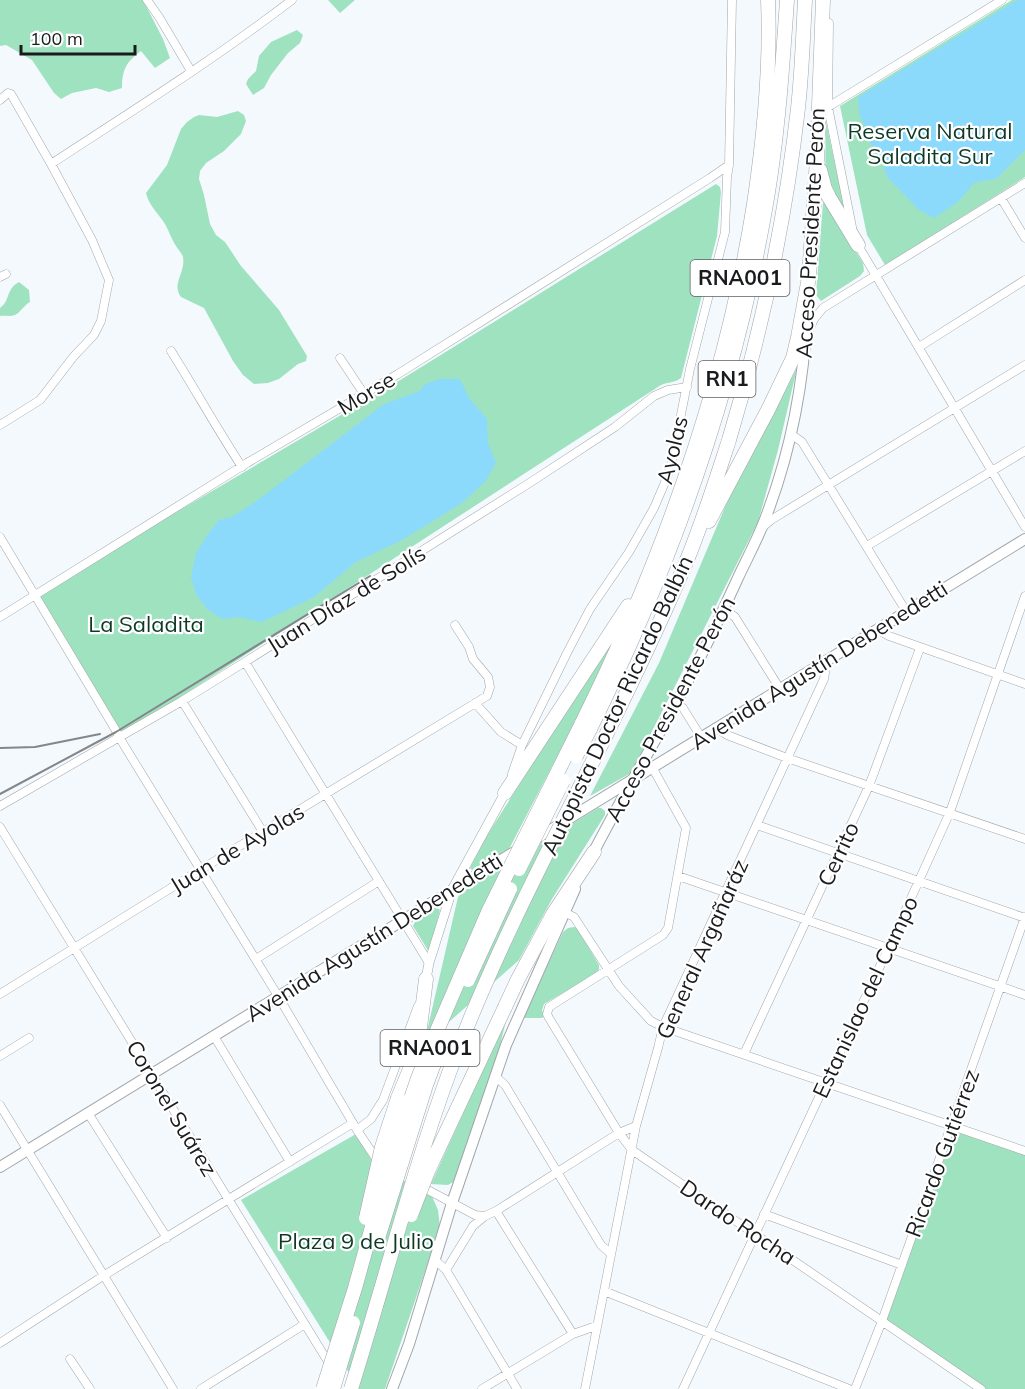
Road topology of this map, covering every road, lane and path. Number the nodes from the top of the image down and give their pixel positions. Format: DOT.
graph roads {
  1 [pos="147,0"];
  2 [pos="292,0"];
  3 [pos="732,0"];
  4 [pos="768,0"];
  5 [pos="787,0"];
  6 [pos="805,0"];
  7 [pos="823,0"];
  8 [pos="829,0"];
  9 [pos="1002,0"];
  10 [pos="191,71"];
  11 [pos="0,98"];
  12 [pos="828,107"];
  13 [pos="817,159"];
  14 [pos="51,164"];
  15 [pos="729,165"];
  16 [pos="1025,183"];
  17 [pos="1001,198"];
  18 [pos="1025,238"];
  19 [pos="858,245"];
  20 [pos="876,275"];
  21 [pos="809,277"];
  22 [pos="1025,280"];
  23 [pos="806,336"];
  24 [pos="919,346"];
  25 [pos="171,351"];
  26 [pos="340,358"];
  27 [pos="1025,365"];
  28 [pos="687,387"];
  29 [pos="364,394"];
  30 [pos="956,408"];
  31 [pos="0,425"];
  32 [pos="791,434"];
  33 [pos="1025,451"];
  34 [pos="242,467"];
  35 [pos="992,471"];
  36 [pos="829,485"];
  37 [pos="1025,527"];
  38 [pos="761,529"];
  39 [pos="0,537"];
  40 [pos="1025,539"];
  41 [pos="660,546"];
  42 [pos="867,546"];
  43 [pos="687,559"];
  44 [pos="36,596"];
  45 [pos="1025,596"];
  46 [pos="724,609"];
  47 [pos="906,611"];
  48 [pos="1022,613"];
  49 [pos="0,617"];
  50 [pos="455,625"];
  51 [pos="877,629"];
  52 [pos="920,648"];
  53 [pos="245,662"];
  54 [pos="824,662"];
  55 [pos="998,675"];
  56 [pos="1025,684"];
  57 [pos="780,689"];
  58 [pos="182,701"];
  59 [pos="676,702"];
  60 [pos="475,703"];
  61 [pos="586,727"];
  62 [pos="716,728"];
  63 [pos="118,737"];
  64 [pos="701,737"];
  65 [pos="522,746"];
  66 [pos="788,758"];
  67 [pos="652,767"];
  68 [pos="632,780"];
  69 [pos="869,786"];
  70 [pos="505,793"];
  71 [pos="326,794"];
  72 [pos="0,806"];
  73 [pos="950,812"];
  74 [pos="757,825"];
  75 [pos="0,826"];
  76 [pos="263,832"];
  77 [pos="1025,839"];
  78 [pos="594,852"];
  79 [pos="839,853"];
  80 [pos="200,870"];
  81 [pos="678,876"];
  82 [pos="379,881"];
  83 [pos="919,881"];
  84 [pos="452,890"];
  85 [pos="726,892"];
  86 [pos="564,912"];
  87 [pos="1025,917"];
  88 [pos="402,920"];
  89 [pos="807,920"];
  90 [pos="74,948"];
  91 [pos="888,949"];
  92 [pos="256,959"];
  93 [pos="429,963"];
  94 [pos="608,970"];
  95 [pos="426,979"];
  96 [pos="1000,987"];
  97 [pos="0,994"];
  98 [pos="1025,995"];
  99 [pos="278,996"];
  100 [pos="663,1027"];
  101 [pos="214,1036"];
  102 [pos="28,1038"];
  103 [pos="744,1054"];
  104 [pos="0,1056"];
  105 [pos="152,1074"];
  106 [pos="495,1076"];
  107 [pos="825,1082"];
  108 [pos="0,1105"];
  109 [pos="88,1113"];
  110 [pos="636,1126"];
  111 [pos="952,1126"];
  112 [pos="355,1127"];
  113 [pos="619,1133"];
  114 [pos="26,1150"];
  115 [pos="632,1150"];
  116 [pos="1025,1151"];
  117 [pos="375,1157"];
  118 [pos="291,1161"];
  119 [pos="0,1167"];
  120 [pos="558,1171"];
  121 [pos="426,1189"];
  122 [pos="228,1200"];
  123 [pos="452,1203"];
  124 [pos="496,1211"];
  125 [pos="764,1214"];
  126 [pos="485,1216"];
  127 [pos="755,1234"];
  128 [pos="166,1238"];
  129 [pos="611,1254"];
  130 [pos="435,1260"];
  131 [pos="902,1266"];
  132 [pos="446,1270"];
  133 [pos="103,1276"];
  134 [pos="604,1291"];
  135 [pos="380,1292"];
  136 [pos="345,1318"];
  137 [pos="882,1321"];
  138 [pos="305,1324"];
  139 [pos="596,1326"];
  140 [pos="709,1333"];
  141 [pos="573,1334"];
  142 [pos="0,1343"];
  143 [pos="70,1359"];
  144 [pos="508,1374"];
  145 [pos="90,1389"];
  146 [pos="173,1389"];
  147 [pos="201,1389"];
  148 [pos="322,1389"];
  149 [pos="333,1389"];
  150 [pos="344,1389"];
  151 [pos="351,1389"];
  152 [pos="392,1389"];
  153 [pos="482,1389"];
  154 [pos="517,1389"];
  155 [pos="585,1389"];
  156 [pos="683,1389"];
  157 [pos="849,1389"];
  158 [pos="855,1389"];
  159 [pos="981,1389"];
  1 -- 10 [label="street"];
  2 -- 10 [label="street"];
  3 -- 15 [label="street, Ayolas"];
  4 -- 41 [label="highway, RNA001"];
  5 -- 61 [label="highway, Autopista Doctor Ricardo Balbín / RN1"];
  6 -- 43 [label="highway, Autopista Doctor Ricardo Balbín / RN1"];
  7 -- 13 [label="highway, Acceso Presidente Perón / RNA001"];
  8 -- 12 [label="street"];
  9 -- 12 [label="street"];
  10 -- 14 [label="street"];
  11 -- 14 [label="street"];
  12 -- 19 [label="street"];
  13 -- 19 [label="highway"];
  13 -- 21 [label="highway, Acceso Presidente Perón / RNA001"];
  14 -- 31 [label="street"];
  15 -- 28 [label="street, Ayolas"];
  15 -- 29 [label="street, Morse"];
  16 -- 17 [label="street"];
  17 -- 18 [label="street"];
  17 -- 20 [label="street"];
  19 -- 20 [label="street"];
  20 -- 23 [label="street"];
  20 -- 24 [label="street"];
  21 -- 23 [label="main road, Acceso Presidente Perón / RNA001"];
  21 -- 43 [label="highway"];
  22 -- 24 [label="street"];
  23 -- 32 [label="main road, Acceso Presidente Perón / RNA001"];
  24 -- 30 [label="street"];
  25 -- 34 [label="street"];
  26 -- 29 [label="street"];
  27 -- 30 [label="street"];
  28 -- 53 [label="street, Juan Díaz de Solís"];
  28 -- 65 [label="street, Ayolas"];
  29 -- 34 [label="street, Morse"];
  30 -- 35 [label="street"];
  30 -- 36 [label="street"];
  32 -- 36 [label="street"];
  32 -- 38 [label="main road, Acceso Presidente Perón / RNA001"];
  33 -- 35 [label="street"];
  34 -- 44 [label="street, Morse"];
  35 -- 37 [label="street"];
  35 -- 42 [label="street"];
  36 -- 38 [label="street"];
  36 -- 42 [label="street"];
  38 -- 46 [label="main road, Acceso Presidente Perón / RNA001"];
  39 -- 44 [label="street"];
  40 -- 47 [label="main road, Avenida Agustín Debenedetti"];
  41 -- 61 [label="highway, RNA001"];
  41 -- 70 [label="highway"];
  42 -- 47 [label="street"];
  43 -- 135 [label="highway, Autopista Doctor Ricardo Balbín / RN1, bridge"];
  44 -- 49 [label="street, Morse"];
  44 -- 63 [label="street"];
  45 -- 48 [label="street, Estanislao del Campo"];
  46 -- 57 [label="street"];
  46 -- 59 [label="main road, Acceso Presidente Perón / RNA001"];
  47 -- 51 [label="main road, Avenida Agustín Debenedetti"];
  48 -- 55 [label="street, Estanislao del Campo"];
  50 -- 60 [label="street, Juan de Ayolas"];
  51 -- 52 [label="street"];
  51 -- 54 [label="main road, Avenida Agustín Debenedetti"];
  52 -- 55 [label="street"];
  52 -- 69 [label="street, Cerrito"];
  53 -- 58 [label="street, Juan Díaz de Solís"];
  53 -- 71 [label="street"];
  54 -- 57 [label="main road, Avenida Agustín Debenedetti"];
  54 -- 66 [label="street, General Argañaráz"];
  55 -- 56 [label="street"];
  55 -- 73 [label="street, Estanislao del Campo"];
  57 -- 62 [label="main road, Avenida Agustín Debenedetti"];
  58 -- 63 [label="street, Juan Díaz de Solís"];
  58 -- 76 [label="street"];
  59 -- 64 [label="street"];
  59 -- 68 [label="main road, Acceso Presidente Perón / RNA001"];
  60 -- 65 [label="street"];
  60 -- 71 [label="street, Juan de Ayolas"];
  61 -- 136 [label="highway, RNA001, bridge"];
  61 -- 149 [label="highway, Autopista Doctor Ricardo Balbín / RN1, bridge"];
  62 -- 64 [label="main road, Avenida Agustín Debenedetti"];
  62 -- 66 [label="street"];
  63 -- 72 [label="street, Juan Díaz de Solís"];
  63 -- 80 [label="street"];
  64 -- 67 [label="main road, Avenida Agustín Debenedetti"];
  65 -- 70 [label="street, Ayolas"];
  66 -- 69 [label="street"];
  66 -- 74 [label="street, General Argañaráz"];
  67 -- 68 [label="main road, Avenida Agustín Debenedetti"];
  67 -- 81 [label="street"];
  68 -- 78 [label="main road, Acceso Presidente Perón / RNA001"];
  68 -- 84 [label="main road, Avenida Agustín Debenedetti"];
  69 -- 73 [label="street"];
  69 -- 79 [label="street, Cerrito"];
  70 -- 84 [label="street"];
  71 -- 76 [label="street, Juan de Ayolas"];
  71 -- 82 [label="street"];
  73 -- 77 [label="street"];
  73 -- 83 [label="street, Estanislao del Campo"];
  74 -- 79 [label="street"];
  74 -- 85 [label="street, General Argañaráz"];
  75 -- 90 [label="street, Coronel Suárez"];
  76 -- 80 [label="street, Juan de Ayolas"];
  78 -- 86 [label="main road, Acceso Presidente Perón / RNA001"];
  78 -- 135 [label="highway, bridge"];
  79 -- 83 [label="street"];
  79 -- 89 [label="street, Cerrito"];
  80 -- 90 [label="street, Juan de Ayolas"];
  80 -- 92 [label="street"];
  81 -- 85 [label="street"];
  81 -- 94 [label="street"];
  82 -- 88 [label="street"];
  82 -- 92 [label="street"];
  83 -- 87 [label="street"];
  83 -- 91 [label="street, Estanislao del Campo"];
  84 -- 88 [label="main road, Avenida Agustín Debenedetti"];
  84 -- 93 [label="street"];
  85 -- 89 [label="street"];
  85 -- 100 [label="street, General Argañaráz"];
  86 -- 94 [label="street"];
  86 -- 106 [label="main road, Acceso Presidente Perón / RNA001"];
  87 -- 96 [label="street, Ricardo Gutiérrez"];
  88 -- 93 [label="street"];
  88 -- 99 [label="main road, Avenida Agustín Debenedetti"];
  89 -- 91 [label="street"];
  89 -- 103 [label="street, Cerrito"];
  90 -- 97 [label="street, Juan de Ayolas"];
  90 -- 105 [label="street, Coronel Suárez"];
  91 -- 96 [label="street"];
  91 -- 107 [label="street, Estanislao del Campo"];
  92 -- 99 [label="street"];
  93 -- 95 [label="street"];
  94 -- 100 [label="street"];
  94 -- 113 [label="street, Dardo Rocha"];
  95 -- 112 [label="street"];
  95 -- 136 [label="highway, bridge"];
  96 -- 98 [label="street"];
  96 -- 111 [label="street, Ricardo Gutiérrez"];
  99 -- 101 [label="main road, Avenida Agustín Debenedetti"];
  99 -- 112 [label="street"];
  100 -- 103 [label="street"];
  100 -- 110 [label="street, General Argañaráz"];
  101 -- 105 [label="main road, Avenida Agustín Debenedetti"];
  101 -- 118 [label="street"];
  102 -- 104 [label="street"];
  103 -- 107 [label="street"];
  105 -- 109 [label="main road, Avenida Agustín Debenedetti"];
  105 -- 122 [label="street, Coronel Suárez"];
  106 -- 120 [label="street"];
  106 -- 123 [label="main road, Acceso Presidente Perón / RNA001"];
  107 -- 111 [label="street"];
  107 -- 125 [label="street, Estanislao del Campo"];
  108 -- 114 [label="street"];
  109 -- 114 [label="main road, Avenida Agustín Debenedetti"];
  109 -- 128 [label="street"];
  110 -- 113 [label="street"];
  110 -- 115 [label="street, General Argañaráz"];
  111 -- 116 [label="street"];
  111 -- 131 [label="street, Ricardo Gutiérrez"];
  112 -- 117 [label="street"];
  112 -- 118 [label="street"];
  113 -- 115 [label="street, Dardo Rocha"];
  113 -- 120 [label="street"];
  114 -- 119 [label="main road, Avenida Agustín Debenedetti"];
  114 -- 133 [label="street"];
  115 -- 127 [label="street, Dardo Rocha"];
  115 -- 129 [label="street, General Argañaráz"];
  118 -- 122 [label="street"];
  120 -- 124 [label="street"];
  120 -- 129 [label="street"];
  121 -- 123 [label="street"];
  122 -- 128 [label="street"];
  122 -- 138 [label="street, Coronel Suárez"];
  123 -- 126 [label="street"];
  123 -- 130 [label="main road, Acceso Presidente Perón / RNA001"];
  124 -- 126 [label="street"];
  124 -- 141 [label="street"];
  125 -- 127 [label="street, Estanislao del Campo"];
  125 -- 131 [label="street"];
  126 -- 132 [label="street"];
  127 -- 137 [label="street, Dardo Rocha"];
  127 -- 140 [label="street, Estanislao del Campo"];
  128 -- 133 [label="street"];
  129 -- 134 [label="street, General Argañaráz"];
  130 -- 132 [label="street"];
  130 -- 152 [label="main road, Acceso Presidente Perón / RNA001"];
  131 -- 137 [label="street, Ricardo Gutiérrez"];
  132 -- 144 [label="street"];
  133 -- 142 [label="street"];
  133 -- 146 [label="street"];
  134 -- 139 [label="street, General Argañaráz"];
  134 -- 140 [label="street"];
  135 -- 151 [label="highway, Autopista Doctor Ricardo Balbín / RN1, bridge"];
  136 -- 148 [label="highway, RNA001, bridge"];
  137 -- 158 [label="street, Ricardo Gutiérrez"];
  137 -- 159 [label="street, Dardo Rocha"];
  138 -- 147 [label="street"];
  138 -- 150 [label="street, Coronel Suárez"];
  139 -- 141 [label="street"];
  139 -- 155 [label="street, General Argañaráz"];
  140 -- 156 [label="street, Estanislao del Campo"];
  140 -- 157 [label="street"];
  141 -- 144 [label="street"];
  143 -- 145 [label="street"];
  144 -- 153 [label="street"];
  144 -- 154 [label="street"];
}
